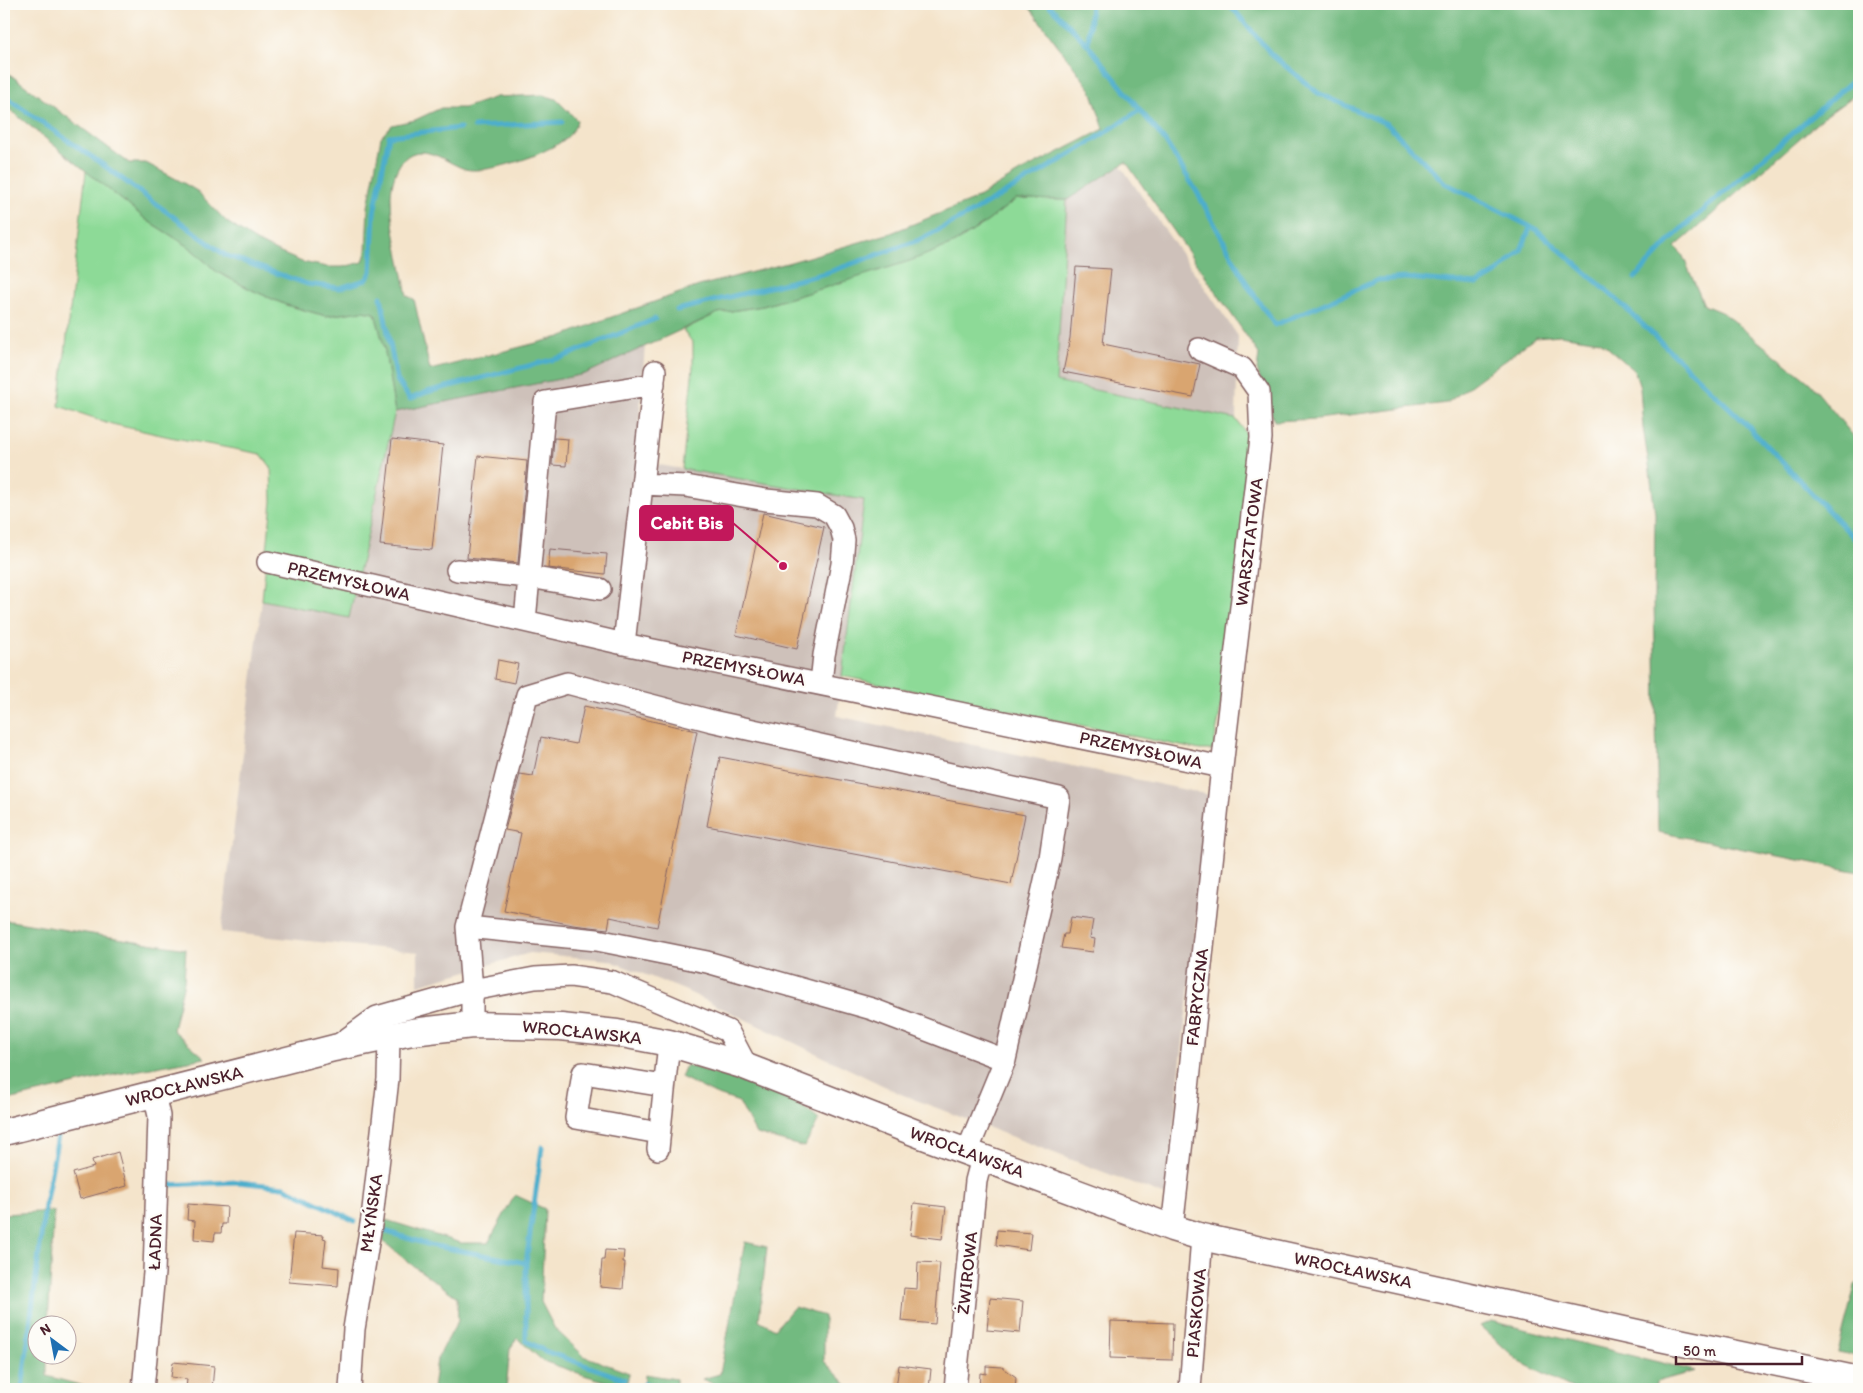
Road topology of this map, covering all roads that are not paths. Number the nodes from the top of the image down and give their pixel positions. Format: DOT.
graph roads {
  1 [pos="1199,349"];
  2 [pos="642,484"];
  3 [pos="268,562"];
  4 [pos="457,570"];
  5 [pos="529,577"];
  6 [pos="600,589"];
  7 [pos="525,621"];
  8 [pos="624,644"];
  9 [pos="821,683"];
  10 [pos="1222,766"];
  11 [pos="468,927"];
  12 [pos="472,990"];
  13 [pos="472,1025"];
  14 [pos="389,1036"];
  15 [pos="669,1043"];
  16 [pos="334,1048"];
  17 [pos="1004,1060"];
  18 [pos="747,1067"];
  19 [pos="664,1086"];
  20 [pos="154,1094"];
  21 [pos="4,1132"];
  22 [pos="975,1155"];
  23 [pos="1172,1228"];
  24 [pos="1202,1237"];
  25 [pos="1859,1380"];
  26 [pos="143,1389"];
  27 [pos="350,1389"];
  28 [pos="955,1389"];
  29 [pos="1190,1389"];
  1 -- 10 [label="street, WARSZTATOWA"];
  2 -- 5 [label="street"];
  2 -- 8 [label="street"];
  2 -- 9 [label="street"];
  3 -- 7 [label="street, PRZEMYSŁOWA"];
  4 -- 5 [label="street"];
  5 -- 6 [label="street"];
  5 -- 7 [label="street"];
  7 -- 8 [label="street, PRZEMYSŁOWA"];
  8 -- 9 [label="street, PRZEMYSŁOWA"];
  9 -- 10 [label="street, PRZEMYSŁOWA"];
  10 -- 23 [label="street, FABRYCZNA"];
  11 -- 12 [label="street"];
  11 -- 17 [label="street"];
  11 -- 17 [label="street, ŻWIROWA"];
  12 -- 13 [label="street"];
  12 -- 16 [label="street"];
  12 -- 18 [label="street"];
  13 -- 14 [label="main road, WROCŁAWSKA"];
  13 -- 15 [label="main road, WROCŁAWSKA"];
  14 -- 16 [label="main road, WROCŁAWSKA"];
  14 -- 27 [label="street, MŁYŃSKA"];
  15 -- 18 [label="main road, WROCŁAWSKA"];
  15 -- 19 [label="street"];
  16 -- 20 [label="main road, WROCŁAWSKA"];
  17 -- 22 [label="street, ŻWIROWA"];
  18 -- 22 [label="main road, WROCŁAWSKA"];
  19 -- 19 [label="street"];
  20 -- 21 [label="main road, WROCŁAWSKA"];
  20 -- 26 [label="street, ŁADNA"];
  22 -- 23 [label="main road, WROCŁAWSKA"];
  22 -- 28 [label="street, ŻWIROWA"];
  23 -- 24 [label="main road, WROCŁAWSKA"];
  24 -- 25 [label="main road, WROCŁAWSKA"];
  24 -- 29 [label="street, PIASKOWA"];
}
